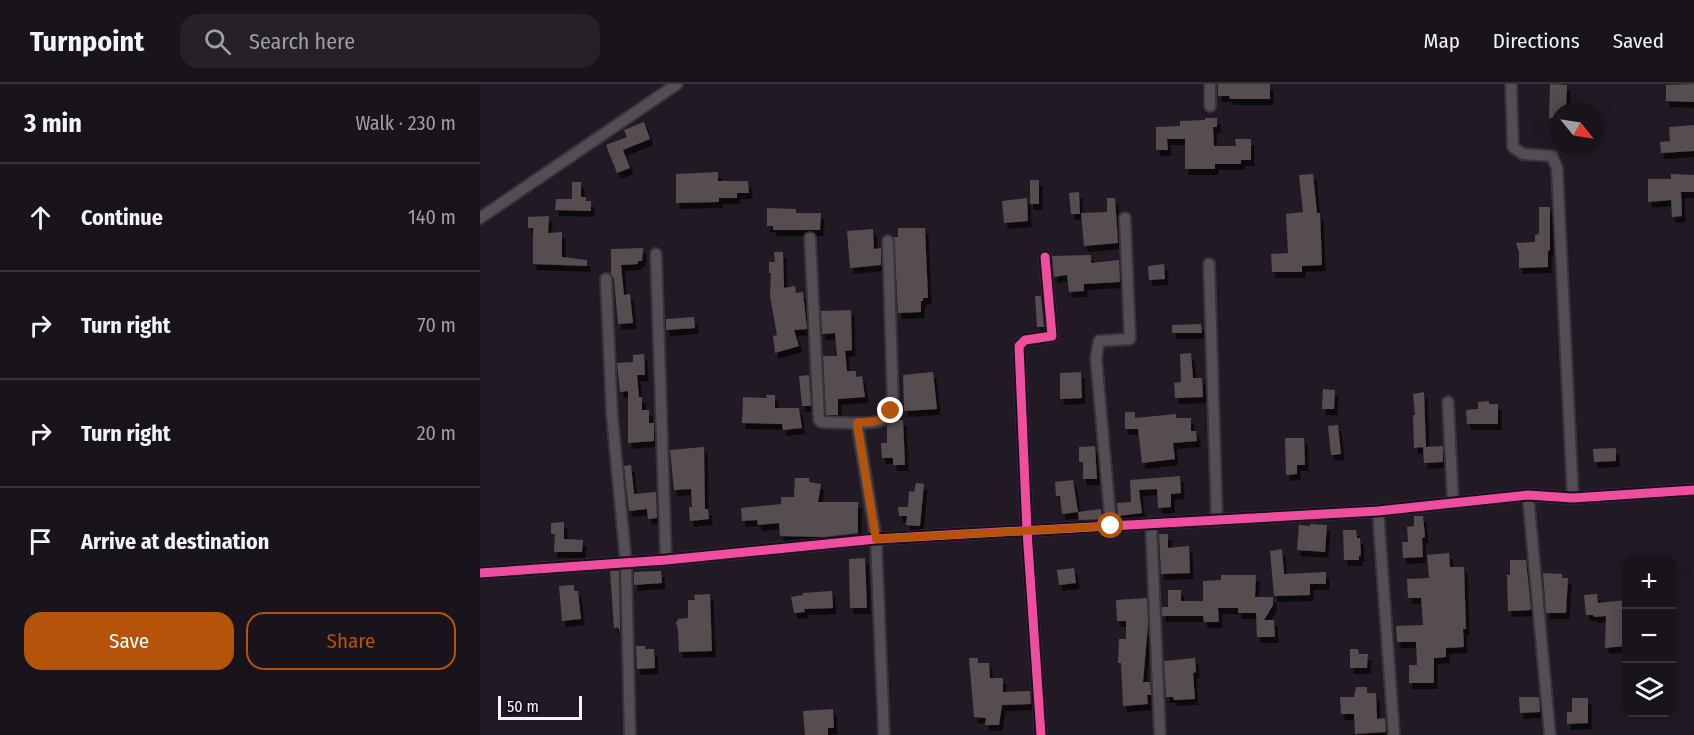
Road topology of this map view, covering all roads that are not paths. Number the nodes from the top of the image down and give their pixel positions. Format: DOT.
graph roads {
  1 [pos="678,84"];
  2 [pos="1210,84"];
  3 [pos="1512,84"];
  4 [pos="1210,106"];
  5 [pos="480,218"];
  6 [pos="1125,218"];
  7 [pos="810,238"];
  8 [pos="888,241"];
  9 [pos="656,254"];
  10 [pos="1045,257"];
  11 [pos="1209,264"];
  12 [pos="606,279"];
  13 [pos="1448,402"];
  14 [pos="857,423"];
  15 [pos="1694,490"];
  16 [pos="1528,495"];
  17 [pos="1573,498"];
  18 [pos="1454,502"];
  19 [pos="1378,511"];
  20 [pos="1217,521"];
  21 [pos="1151,523"];
  22 [pos="1111,526"];
  23 [pos="1027,531"];
  24 [pos="876,539"];
  25 [pos="666,560"];
  26 [pos="626,562"];
  27 [pos="480,573"];
  28 [pos="630,735"];
  29 [pos="884,735"];
  30 [pos="1041,735"];
  31 [pos="1160,735"];
  32 [pos="1394,735"];
  33 [pos="1550,735"];
  1 -- 5 [label="street"];
  2 -- 4 [label="street"];
  3 -- 17 [label="street"];
  6 -- 22 [label="street"];
  7 -- 14 [label="street"];
  8 -- 14 [label="street"];
  9 -- 25 [label="street"];
  10 -- 23 [label="street"];
  11 -- 20 [label="street"];
  12 -- 26 [label="street"];
  13 -- 18 [label="street"];
  14 -- 24 [label="street"];
  15 -- 17 [label="street"];
  16 -- 17 [label="street"];
  16 -- 18 [label="street"];
  16 -- 33 [label="street"];
  18 -- 19 [label="street"];
  19 -- 20 [label="street"];
  19 -- 32 [label="street"];
  20 -- 21 [label="street"];
  21 -- 22 [label="street"];
  21 -- 31 [label="street"];
  22 -- 23 [label="street"];
  23 -- 24 [label="street"];
  23 -- 30 [label="street"];
  24 -- 25 [label="street"];
  24 -- 29 [label="street"];
  25 -- 26 [label="street"];
  26 -- 27 [label="street"];
  26 -- 28 [label="street"];
}
